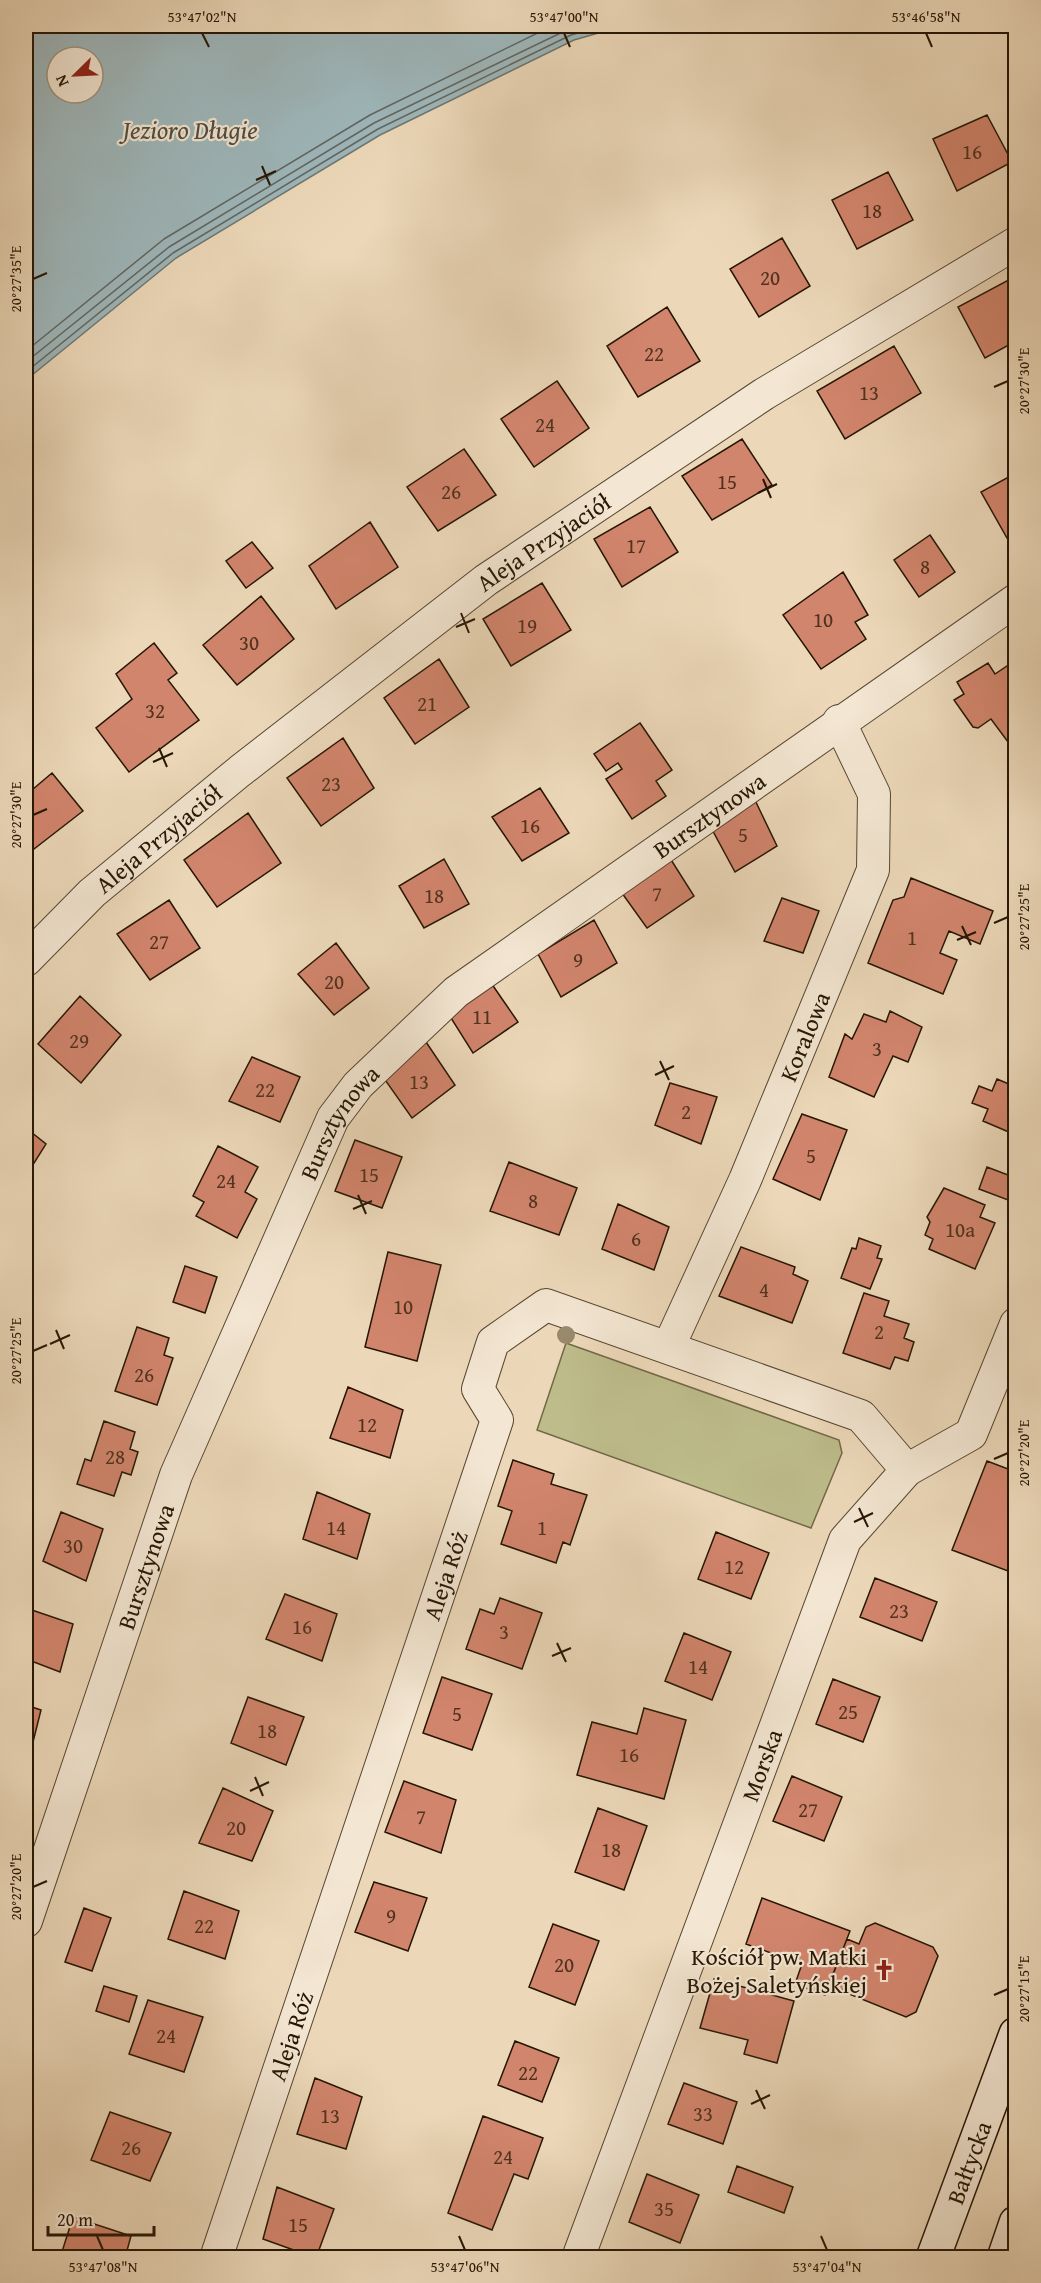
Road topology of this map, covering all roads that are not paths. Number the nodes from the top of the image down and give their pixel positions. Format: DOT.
graph roads {
  1 [pos="1016,243"];
  2 [pos="1016,600"];
  3 [pos="839,721"];
  4 [pos="26,960"];
  5 [pos="1016,1324"];
  6 [pos="669,1346"];
  7 [pos="907,1470"];
  8 [pos="26,1921"];
  9 [pos="1016,2034"];
  10 [pos="1016,2223"];
  11 [pos="216,2258"];
  12 [pos="578,2258"];
  13 [pos="933,2258"];
  14 [pos="1004,2258"];
  1 -- 4 [label="street, Aleja Przyjaciół"];
  2 -- 3 [label="street, Bursztynowa"];
  3 -- 6 [label="street, Koralowa"];
  3 -- 8 [label="street, Bursztynowa"];
  5 -- 7 [label="street, Morska"];
  6 -- 7 [label="street, Aleja Róż"];
  6 -- 11 [label="street, Aleja Róż"];
  7 -- 12 [label="street, Morska"];
  9 -- 13 [label="main road, Bałtycka"];
  10 -- 14 [label="main road"];
}
